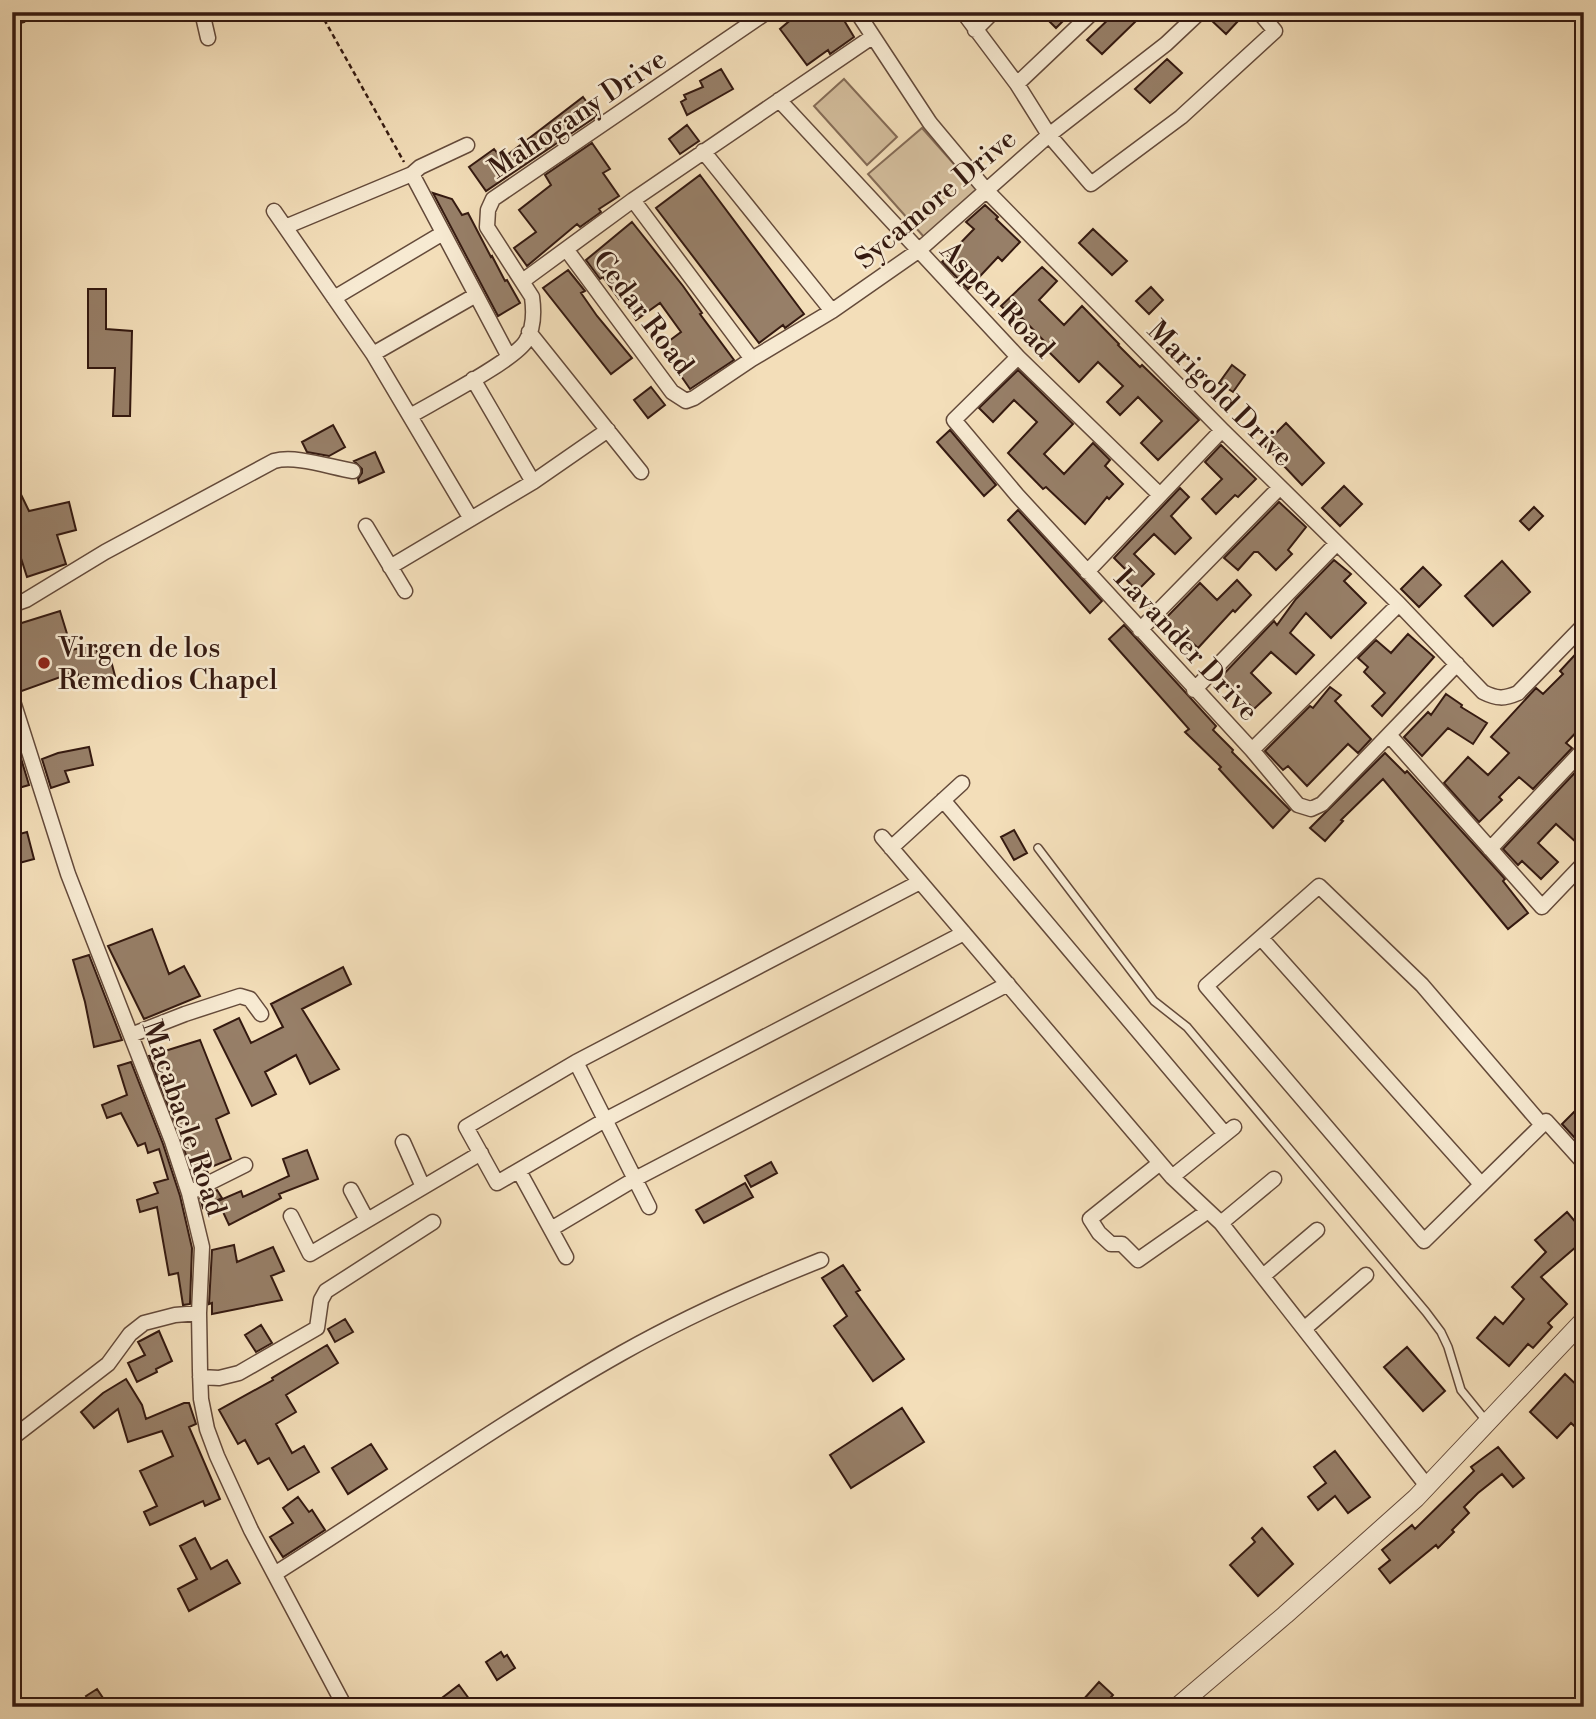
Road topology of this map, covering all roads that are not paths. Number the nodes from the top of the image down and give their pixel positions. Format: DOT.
graph roads {
  1 [pos="202,12"];
  2 [pos="767,12"];
  3 [pos="857,12"];
  4 [pos="963,12"];
  5 [pos="993,12"];
  6 [pos="1093,12"];
  7 [pos="1200,12"];
  8 [pos="1259,12"];
  9 [pos="975,30"];
  10 [pos="872,37"];
  11 [pos="208,38"];
  12 [pos="1017,84"];
  13 [pos="779,100"];
  14 [pos="1049,135"];
  15 [pos="467,145"];
  16 [pos="703,151"];
  17 [pos="412,174"];
  18 [pos="986,190"];
  19 [pos="633,200"];
  20 [pos="274,211"];
  21 [pos="285,227"];
  22 [pos="443,233"];
  23 [pos="566,249"];
  24 [pos="918,251"];
  25 [pos="528,277"];
  26 [pos="476,295"];
  27 [pos="334,298"];
  28 [pos="832,311"];
  29 [pos="530,332"];
  30 [pos="373,354"];
  31 [pos="509,357"];
  32 [pos="1018,357"];
  33 [pos="752,359"];
  34 [pos="473,379"];
  35 [pos="686,401"];
  36 [pos="410,416"];
  37 [pos="608,430"];
  38 [pos="1222,430"];
  39 [pos="353,471"];
  40 [pos="641,472"];
  41 [pos="533,482"];
  42 [pos="1280,487"];
  43 [pos="1159,494"];
  44 [pos="471,519"];
  45 [pos="366,526"];
  46 [pos="1336,544"];
  47 [pos="390,567"];
  48 [pos="1087,572"];
  49 [pos="405,592"];
  50 [pos="1399,604"];
  51 [pos="12,605"];
  52 [pos="1584,625"];
  53 [pos="1140,630"];
  54 [pos="1457,664"];
  55 [pos="1194,690"];
  56 [pos="12,698"];
  57 [pos="1390,736"];
  58 [pos="1584,749"];
  59 [pos="1252,750"];
  60 [pos="962,783"];
  61 [pos="943,800"];
  62 [pos="1038,848"];
  63 [pos="1490,849"];
  64 [pos="1584,863"];
  65 [pos="920,882"];
  66 [pos="964,933"];
  67 [pos="1261,939"];
  68 [pos="1007,984"];
  69 [pos="261,1014"];
  70 [pos="131,1035"];
  71 [pos="576,1062"];
  72 [pos="605,1120"];
  73 [pos="1542,1125"];
  74 [pos="403,1142"];
  75 [pos="481,1153"];
  76 [pos="1160,1163"];
  77 [pos="1584,1164"];
  78 [pos="245,1165"];
  79 [pos="519,1171"];
  80 [pos="1172,1177"];
  81 [pos="635,1179"];
  82 [pos="1274,1179"];
  83 [pos="1481,1184"];
  84 [pos="423,1187"];
  85 [pos="351,1190"];
  86 [pos="189,1193"];
  87 [pos="649,1207"];
  88 [pos="1208,1211"];
  89 [pos="291,1216"];
  90 [pos="367,1220"];
  91 [pos="433,1222"];
  92 [pos="1221,1223"];
  93 [pos="551,1229"];
  94 [pos="1317,1230"];
  95 [pos="566,1257"];
  96 [pos="821,1260"];
  97 [pos="1366,1275"];
  98 [pos="1263,1276"];
  99 [pos="199,1313"];
  100 [pos="1584,1320"];
  101 [pos="1304,1329"];
  102 [pos="200,1377"];
  103 [pos="1487,1423"];
  104 [pos="12,1438"];
  105 [pos="1427,1486"];
  106 [pos="276,1573"];
  107 [pos="345,1707"];
  108 [pos="1177,1707"];
  1 -- 11 [label="street"];
  2 -- 29 [label="street, Mahogany Drive"];
  3 -- 10 [label="street, Marigold Drive"];
  4 -- 9 [label="street"];
  5 -- 9 [label="street"];
  6 -- 12 [label="street"];
  7 -- 14 [label="street, Sycamore Drive"];
  8 -- 14 [label="street"];
  9 -- 12 [label="street"];
  10 -- 13 [label="street"];
  10 -- 18 [label="street, Marigold Drive"];
  12 -- 14 [label="street"];
  13 -- 16 [label="street"];
  13 -- 24 [label="street, Aspen Road"];
  14 -- 18 [label="street, Sycamore Drive"];
  15 -- 17 [label="street"];
  16 -- 19 [label="street"];
  16 -- 28 [label="street"];
  17 -- 21 [label="street"];
  17 -- 22 [label="street"];
  18 -- 24 [label="street, Sycamore Drive"];
  18 -- 38 [label="street, Marigold Drive"];
  19 -- 23 [label="street"];
  19 -- 33 [label="street"];
  20 -- 21 [label="street"];
  21 -- 27 [label="street"];
  22 -- 26 [label="street"];
  22 -- 27 [label="street"];
  23 -- 25 [label="street"];
  23 -- 35 [label="street, Cedar Road"];
  24 -- 28 [label="street, Sycamore Drive"];
  24 -- 32 [label="street, Aspen Road"];
  26 -- 30 [label="street"];
  26 -- 31 [label="street"];
  27 -- 30 [label="street"];
  28 -- 33 [label="street, Sycamore Drive"];
  29 -- 31 [label="street"];
  29 -- 37 [label="street"];
  30 -- 36 [label="street"];
  31 -- 34 [label="street"];
  32 -- 43 [label="street, Aspen Road"];
  32 -- 48 [label="street, Lavander Drive"];
  33 -- 35 [label="street, Sycamore Drive"];
  34 -- 36 [label="street"];
  34 -- 41 [label="street"];
  36 -- 44 [label="street"];
  37 -- 40 [label="street"];
  37 -- 41 [label="street"];
  38 -- 42 [label="street, Marigold Drive"];
  38 -- 43 [label="street"];
  39 -- 51 [label="street"];
  41 -- 44 [label="street"];
  42 -- 46 [label="street, Marigold Drive"];
  42 -- 53 [label="street"];
  43 -- 48 [label="street"];
  44 -- 47 [label="street"];
  45 -- 47 [label="street"];
  46 -- 50 [label="street, Marigold Drive"];
  46 -- 55 [label="street"];
  47 -- 49 [label="street"];
  48 -- 53 [label="street, Lavander Drive"];
  50 -- 54 [label="street, Marigold Drive"];
  50 -- 59 [label="street"];
  52 -- 54 [label="street, Marigold Drive"];
  53 -- 55 [label="street, Lavander Drive"];
  54 -- 57 [label="street, Lavander Drive"];
  55 -- 59 [label="street, Lavander Drive"];
  56 -- 70 [label="street, Macabacle Road"];
  57 -- 59 [label="street, Lavander Drive"];
  57 -- 63 [label="street"];
  58 -- 63 [label="street"];
  60 -- 61 [label="street"];
  61 -- 65 [label="street"];
  61 -- 80 [label="street"];
  62 -- 103 [label="lane"];
  63 -- 64 [label="street"];
  65 -- 66 [label="street"];
  65 -- 71 [label="street"];
  66 -- 68 [label="street"];
  66 -- 72 [label="street"];
  67 -- 73 [label="street"];
  67 -- 83 [label="street"];
  67 -- 83 [label="street"];
  68 -- 76 [label="street"];
  68 -- 81 [label="street"];
  69 -- 70 [label="street"];
  70 -- 86 [label="street, Macabacle Road"];
  71 -- 72 [label="street"];
  71 -- 75 [label="street"];
  72 -- 79 [label="street"];
  72 -- 81 [label="street"];
  73 -- 77 [label="street"];
  73 -- 83 [label="street"];
  74 -- 84 [label="street"];
  75 -- 79 [label="street"];
  75 -- 84 [label="street"];
  76 -- 80 [label="street"];
  76 -- 88 [label="street"];
  78 -- 86 [label="street"];
  79 -- 93 [label="street"];
  80 -- 88 [label="street"];
  81 -- 87 [label="street"];
  81 -- 93 [label="street"];
  82 -- 92 [label="street"];
  84 -- 90 [label="street"];
  85 -- 90 [label="street"];
  86 -- 99 [label="street, Macabacle Road"];
  88 -- 92 [label="street"];
  89 -- 90 [label="street"];
  91 -- 102 [label="street"];
  92 -- 98 [label="street"];
  93 -- 95 [label="street"];
  94 -- 98 [label="street"];
  96 -- 106 [label="street"];
  97 -- 101 [label="street"];
  98 -- 101 [label="street"];
  99 -- 102 [label="street, Macabacle Road"];
  99 -- 104 [label="street"];
  100 -- 103 [label="street"];
  101 -- 105 [label="street"];
  102 -- 106 [label="street, Macabacle Road"];
  103 -- 105 [label="street"];
  105 -- 108 [label="street"];
  106 -- 107 [label="street, Macabacle Road"];
}
